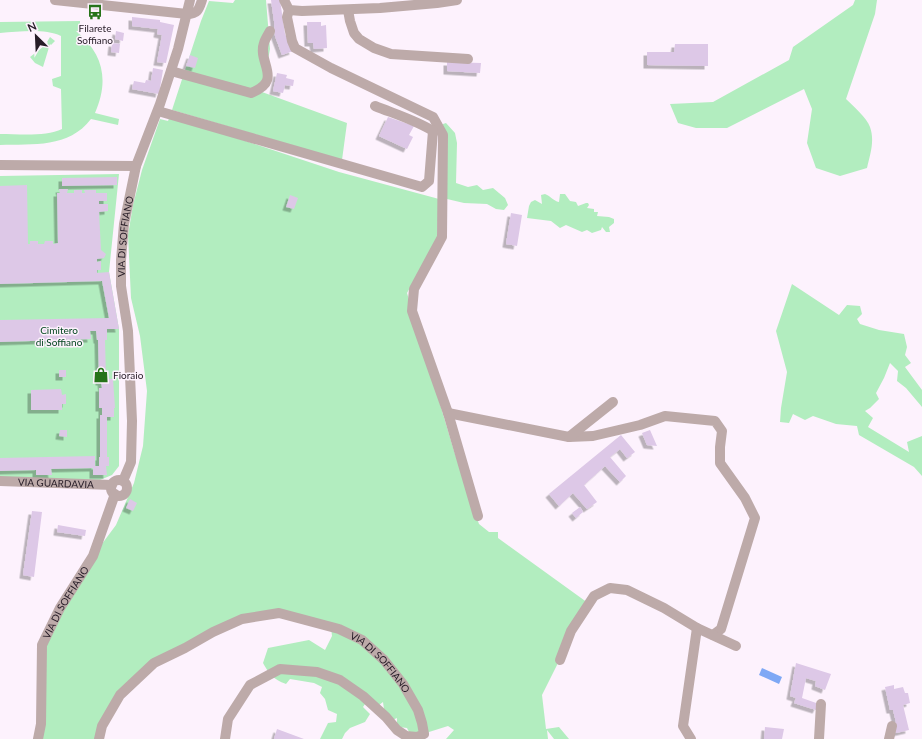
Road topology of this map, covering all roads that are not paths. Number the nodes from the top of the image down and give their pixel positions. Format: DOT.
graph roads {
  1 [pos="55,0"];
  2 [pos="190,0"];
  3 [pos="202,0"];
  4 [pos="284,0"];
  5 [pos="457,0"];
  6 [pos="289,10"];
  7 [pos="348,10"];
  8 [pos="187,14"];
  9 [pos="270,31"];
  10 [pos="468,59"];
  11 [pos="171,71"];
  12 [pos="376,106"];
  13 [pos="158,111"];
  14 [pos="0,165"];
  15 [pos="136,166"];
  16 [pos="613,402"];
  17 [pos="448,413"];
  18 [pos="569,437"];
  19 [pos="0,481"];
  20 [pos="113,490"];
  21 [pos="478,516"];
  22 [pos="697,628"];
  23 [pos="713,635"];
  24 [pos="736,646"];
  25 [pos="560,660"];
  26 [pos="821,704"];
  27 [pos="892,726"];
  28 [pos="38,739"];
  29 [pos="99,739"];
  30 [pos="225,739"];
  31 [pos="690,739"];
  32 [pos="819,739"];
  33 [pos="889,739"];
  1 -- 8 [label="street"];
  2 -- 8 [label="street, VIA DI SOFFIANO"];
  3 -- 8 [label="street"];
  4 -- 6 [label="street"];
  5 -- 7 [label="street"];
  6 -- 7 [label="street"];
  6 -- 17 [label="street"];
  7 -- 10 [label="street"];
  8 -- 11 [label="street, VIA DI SOFFIANO"];
  9 -- 11 [label="street"];
  11 -- 13 [label="street, VIA DI SOFFIANO"];
  12 -- 13 [label="street"];
  13 -- 15 [label="street, VIA DI SOFFIANO"];
  14 -- 15 [label="street"];
  15 -- 20 [label="street, VIA DI SOFFIANO"];
  16 -- 18 [label="street"];
  17 -- 18 [label="street"];
  17 -- 21 [label="street"];
  18 -- 23 [label="street"];
  19 -- 20 [label="street, VIA GUARDAVIA"];
  20 -- 28 [label="street, VIA DI SOFFIANO"];
  22 -- 23 [label="street"];
  22 -- 25 [label="street"];
  22 -- 31 [label="street"];
  23 -- 24 [label="street"];
  26 -- 32 [label="street"];
  27 -- 33 [label="street"];
  29 -- 30 [label="street, VIA DI SOFFIANO"];
}
